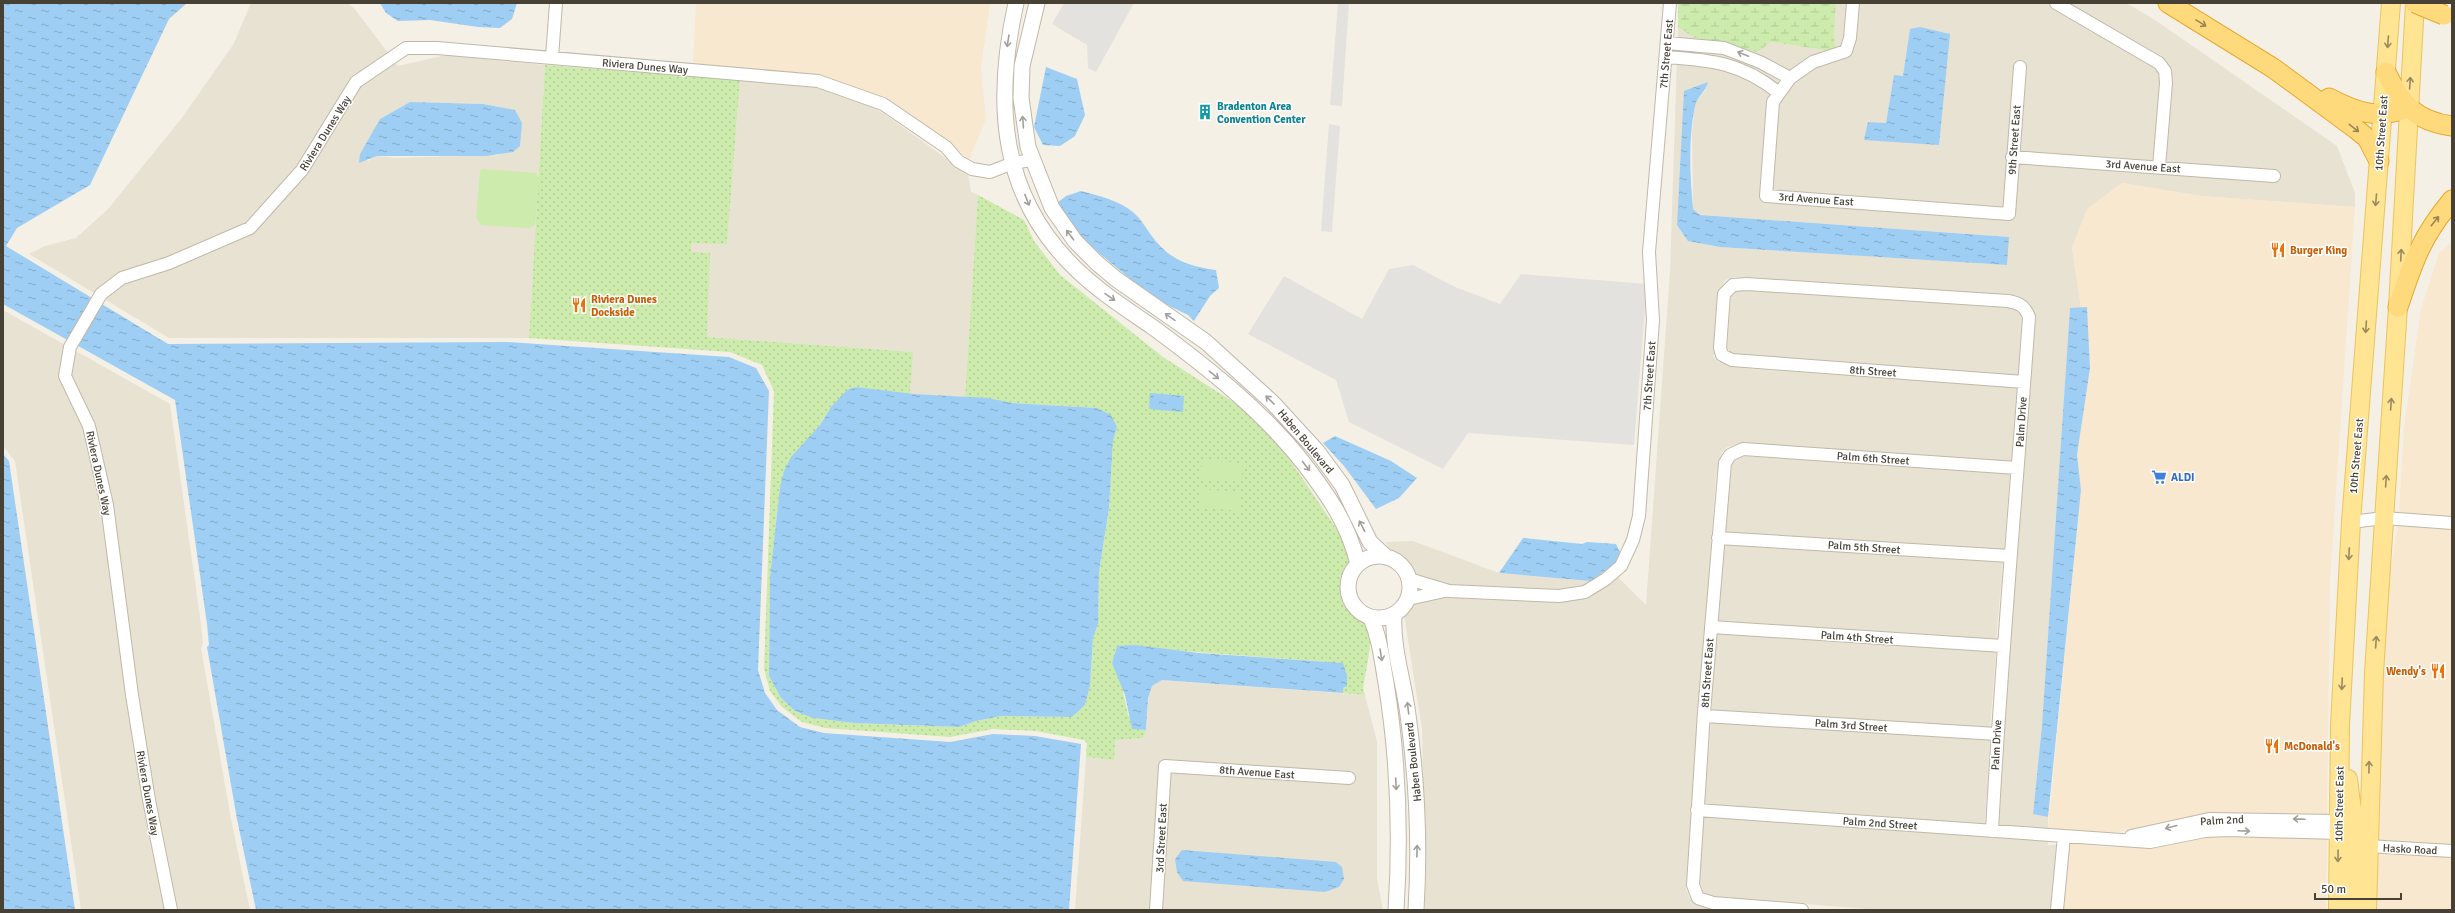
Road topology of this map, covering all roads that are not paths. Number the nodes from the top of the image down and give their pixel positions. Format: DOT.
graph roads {
  1 [pos="556,3"];
  2 [pos="1016,3"];
  3 [pos="1037,3"];
  4 [pos="1670,3"];
  5 [pos="1853,3"];
  6 [pos="2056,3"];
  7 [pos="2168,3"];
  8 [pos="2391,3"];
  9 [pos="2415,3"];
  10 [pos="2448,16"];
  11 [pos="1667,42"];
  12 [pos="1716,46"];
  13 [pos="552,57"];
  14 [pos="1666,57"];
  15 [pos="1714,61"];
  16 [pos="1760,62"];
  17 [pos="2020,67"];
  18 [pos="2273,68"];
  19 [pos="2386,72"];
  20 [pos="1753,74"];
  21 [pos="1790,78"];
  22 [pos="1779,93"];
  23 [pos="2408,108"];
  24 [pos="2383,113"];
  25 [pos="2452,126"];
  26 [pos="2012,157"];
  27 [pos="1032,160"];
  28 [pos="2379,161"];
  29 [pos="1013,163"];
  30 [pos="2159,167"];
  31 [pos="2274,176"];
  32 [pos="2452,200"];
  33 [pos="2009,214"];
  34 [pos="1733,285"];
  35 [pos="2398,308"];
  36 [pos="1206,342"];
  37 [pos="1188,353"];
  38 [pos="2024,382"];
  39 [pos="1730,455"];
  40 [pos="2017,468"];
  41 [pos="2384,518"];
  42 [pos="2351,522"];
  43 [pos="2452,523"];
  44 [pos="1718,538"];
  45 [pos="2010,556"];
  46 [pos="1386,557"];
  47 [pos="1358,564"];
  48 [pos="1409,579"];
  49 [pos="1448,591"];
  50 [pos="1408,599"];
  51 [pos="1394,615"];
  52 [pos="1371,618"];
  53 [pos="1711,627"];
  54 [pos="2003,646"];
  55 [pos="1705,716"];
  56 [pos="2340,725"];
  57 [pos="1997,734"];
  58 [pos="1165,766"];
  59 [pos="1349,778"];
  60 [pos="1697,810"];
  61 [pos="2338,827"];
  62 [pos="1992,831"];
  63 [pos="2064,836"];
  64 [pos="2368,846"];
  65 [pos="2452,851"];
  66 [pos="171,910"];
  67 [pos="1156,910"];
  68 [pos="1396,910"];
  69 [pos="1416,910"];
  70 [pos="1802,910"];
  71 [pos="2057,910"];
  72 [pos="2338,910"];
  73 [pos="2354,910"];
  74 [pos="2367,910"];
  1 -- 13 [label="street"];
  2 -- 29 [label="street, Haben Boulevard, one-way"];
  27 -- 3 [label="street, Haben Boulevard, one-way"];
  4 -- 11 [label="street, 7th Street East"];
  5 -- 21 [label="street"];
  6 -- 30 [label="street"];
  7 -- 18 [label="highway, one-way"];
  8 -- 19 [label="main road, 10th Street East, one-way"];
  9 -- 10 [label="highway, bridge"];
  23 -- 9 [label="main road, one-way"];
  11 -- 12 [label="street"];
  11 -- 14 [label="street, 7th Street East"];
  12 -- 15 [label="street"];
  16 -- 12 [label="street, one-way"];
  13 -- 29 [label="street, Riviera Dunes Way"];
  13 -- 66 [label="street, Riviera Dunes Way"];
  14 -- 15 [label="street"];
  14 -- 49 [label="street, 7th Street East"];
  15 -- 20 [label="street"];
  16 -- 20 [label="street"];
  16 -- 21 [label="street"];
  17 -- 26 [label="street, 9th Street East"];
  18 -- 24 [label="highway"];
  18 -- 28 [label="highway, one-way"];
  19 -- 23 [label="highway"];
  19 -- 24 [label="main road, 10th Street East"];
  20 -- 22 [label="street"];
  21 -- 22 [label="street"];
  22 -- 33 [label="street, 3rd Avenue East"];
  23 -- 24 [label="highway"];
  23 -- 25 [label="highway"];
  35 -- 23 [label="main road, one-way"];
  24 -- 28 [label="main road, 10th Street East"];
  26 -- 30 [label="street, 3rd Avenue East"];
  26 -- 33 [label="street, 9th Street East"];
  27 -- 29 [label="street"];
  36 -- 27 [label="street, Haben Boulevard, one-way"];
  28 -- 42 [label="main road, 10th Street East, one-way"];
  29 -- 37 [label="street, Haben Boulevard, one-way"];
  30 -- 31 [label="street, 3rd Avenue East"];
  35 -- 32 [label="highway, one-way"];
  34 -- 38 [label="street, Palm Drive"];
  34 -- 38 [label="street, 8th Street"];
  41 -- 35 [label="main road, one-way"];
  36 -- 37 [label="street"];
  46 -- 36 [label="street, Haben Boulevard, one-way"];
  37 -- 47 [label="street, Haben Boulevard, one-way"];
  38 -- 40 [label="street, Palm Drive"];
  39 -- 40 [label="street, Palm 6th Street"];
  39 -- 44 [label="street, 8th Street East"];
  40 -- 45 [label="street, Palm Drive"];
  41 -- 42 [label="street"];
  41 -- 43 [label="street"];
  64 -- 41 [label="main road, one-way"];
  42 -- 56 [label="main road, 10th Street East, one-way"];
  44 -- 45 [label="street, Palm 5th Street"];
  44 -- 53 [label="street, 8th Street East"];
  45 -- 54 [label="street, Palm Drive"];
  46 -- 47 [label="street"];
  46 -- 48 [label="street"];
  47 -- 52 [label="street"];
  48 -- 49 [label="street, 7th Street East"];
  48 -- 50 [label="street"];
  49 -- 50 [label="street, 7th Street East"];
  50 -- 51 [label="street"];
  51 -- 52 [label="street"];
  69 -- 51 [label="street, Haben Boulevard, one-way"];
  52 -- 68 [label="street, Haben Boulevard, one-way"];
  53 -- 54 [label="street, Palm 4th Street"];
  53 -- 55 [label="street, 8th Street East"];
  54 -- 57 [label="street, Palm Drive"];
  55 -- 57 [label="street, Palm 3rd Street"];
  55 -- 60 [label="street, 8th Street East"];
  56 -- 61 [label="main road, 10th Street East"];
  56 -- 64 [label="main road"];
  57 -- 62 [label="street, Palm Drive"];
  58 -- 59 [label="street, 8th Avenue East"];
  58 -- 67 [label="street, 3rd Street East"];
  60 -- 62 [label="street, Palm 2nd Street"];
  60 -- 70 [label="street, 8th Street East"];
  61 -- 63 [label="street, Palm 2nd"];
  61 -- 72 [label="main road, 10th Street East, one-way"];
  61 -- 73 [label="main road"];
  62 -- 63 [label="street, Palm 2nd Street"];
  63 -- 71 [label="street"];
  64 -- 65 [label="street, Hasko Road"];
  64 -- 74 [label="main road"];
}
